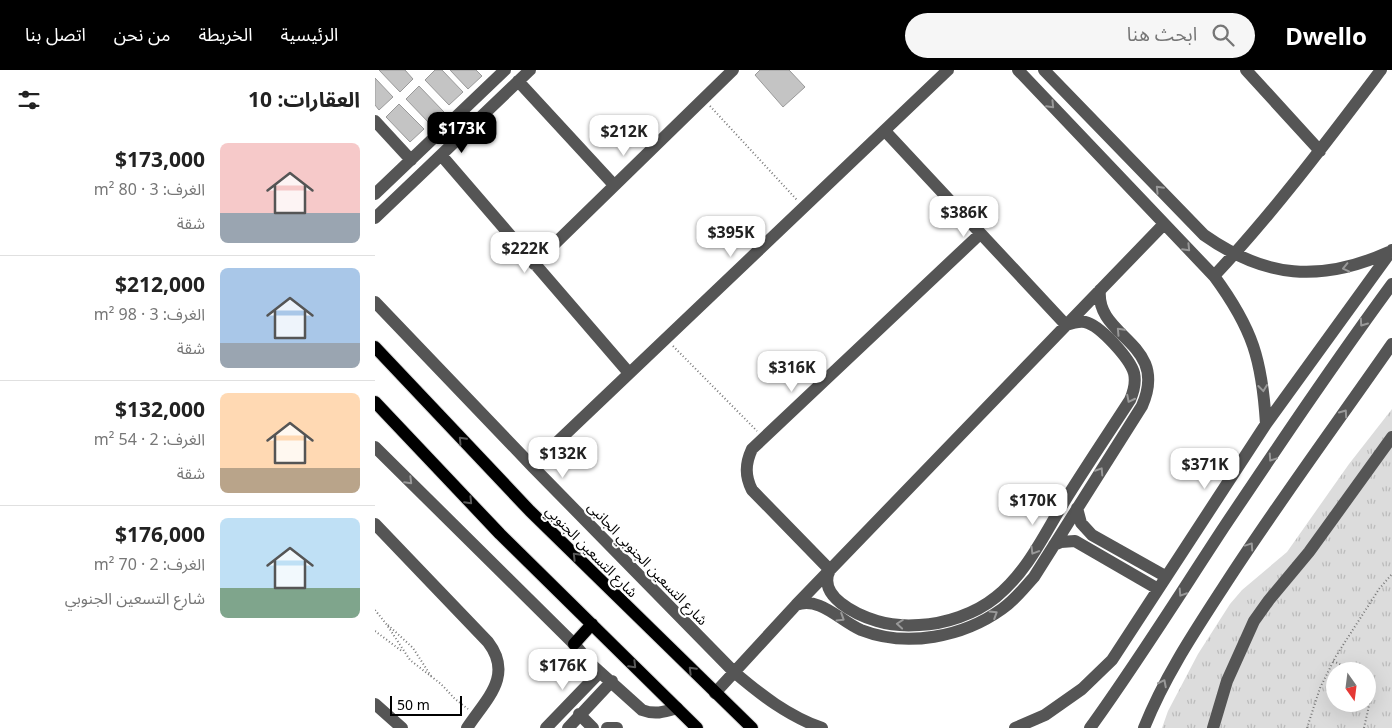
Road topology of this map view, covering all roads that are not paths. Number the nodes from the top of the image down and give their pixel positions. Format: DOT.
graph roads {
  1 [pos="505,70"];
  2 [pos="530,70"];
  3 [pos="733,70"];
  4 [pos="948,70"];
  5 [pos="1044,70"];
  6 [pos="1246,70"];
  7 [pos="1381,70"];
  8 [pos="1021,71"];
  9 [pos="518,81"];
  10 [pos="491,83"];
  11 [pos="503,95"];
  12 [pos="375,121"];
  13 [pos="885,130"];
  14 [pos="1319,151"];
  15 [pos="441,155"];
  16 [pos="411,160"];
  17 [pos="614,185"];
  18 [pos="375,194"];
  19 [pos="375,218"];
  20 [pos="1164,224"];
  21 [pos="980,234"];
  22 [pos="1392,251"];
  23 [pos="1235,254"];
  24 [pos="534,264"];
  25 [pos="1214,276"];
  26 [pos="1392,284"];
  27 [pos="1100,290"];
  28 [pos="375,302"];
  29 [pos="1066,325"];
  30 [pos="1392,344"];
  31 [pos="375,346"];
  32 [pos="629,373"];
  33 [pos="375,402"];
  34 [pos="1266,424"];
  35 [pos="1392,437"];
  36 [pos="375,447"];
  37 [pos="532,466"];
  38 [pos="1077,508"];
  39 [pos="375,524"];
  40 [pos="1054,545"];
  41 [pos="830,570"];
  42 [pos="1165,576"];
  43 [pos="1158,589"];
  44 [pos="797,605"];
  45 [pos="592,624"];
  46 [pos="574,644"];
  47 [pos="1112,660"];
  48 [pos="600,672"];
  49 [pos="734,672"];
  50 [pos="1128,675"];
  51 [pos="612,681"];
  52 [pos="715,693"];
  53 [pos="375,704"];
  54 [pos="677,708"];
  55 [pos="573,724"];
  56 [pos="402,728"];
  57 [pos="467,728"];
  58 [pos="546,728"];
  59 [pos="593,728"];
  60 [pos="607,728"];
  61 [pos="617,728"];
  62 [pos="697,728"];
  63 [pos="752,728"];
  64 [pos="822,728"];
  65 [pos="1015,728"];
  66 [pos="1090,728"];
  67 [pos="1144,728"];
  68 [pos="1213,728"];
  1 -- 10 [label="street"];
  2 -- 9 [label="street"];
  3 -- 17 [label="street"];
  4 -- 13 [label="street"];
  23 -- 5 [label="street, one-way"];
  6 -- 14 [label="street"];
  7 -- 14 [label="street"];
  8 -- 20 [label="street, one-way"];
  9 -- 11 [label="street"];
  9 -- 17 [label="street"];
  10 -- 11 [label="street"];
  10 -- 16 [label="street"];
  11 -- 15 [label="street"];
  12 -- 16 [label="street"];
  13 -- 21 [label="street"];
  13 -- 32 [label="street"];
  14 -- 23 [label="street"];
  15 -- 19 [label="street"];
  15 -- 24 [label="street"];
  16 -- 18 [label="street"];
  17 -- 24 [label="street"];
  20 -- 25 [label="street, one-way"];
  20 -- 27 [label="street"];
  21 -- 29 [label="street"];
  21 -- 41 [label="street"];
  22 -- 23 [label="street, one-way"];
  22 -- 34 [label="street"];
  23 -- 25 [label="street"];
  24 -- 32 [label="street"];
  25 -- 34 [label="street, one-way"];
  26 -- 50 [label="street, one-way"];
  27 -- 29 [label="street"];
  38 -- 27 [label="street, one-way"];
  28 -- 37 [label="street, شارع التسعين الجنوبي الجانبى"];
  29 -- 41 [label="street"];
  29 -- 41 [label="street, one-way"];
  67 -- 30 [label="street, one-way"];
  52 -- 31 [label="main road, شارع التسعين الجنوبي, one-way"];
  32 -- 37 [label="street"];
  33 -- 45 [label="main road, one-way"];
  34 -- 42 [label="street"];
  35 -- 68 [label="street"];
  36 -- 46 [label="street, one-way"];
  37 -- 49 [label="street, شارع التسعين الجنوبي الجانبى"];
  38 -- 40 [label="street"];
  38 -- 42 [label="street"];
  39 -- 57 [label="street"];
  40 -- 43 [label="street"];
  44 -- 40 [label="street, one-way"];
  41 -- 44 [label="street"];
  42 -- 43 [label="street"];
  43 -- 47 [label="street"];
  44 -- 49 [label="street"];
  45 -- 46 [label="main road"];
  45 -- 54 [label="main road, one-way"];
  46 -- 48 [label="street"];
  47 -- 50 [label="street"];
  47 -- 65 [label="street"];
  48 -- 51 [label="street"];
  48 -- 58 [label="street"];
  49 -- 52 [label="street"];
  49 -- 64 [label="street, شارع التسعين الجنوبي الجانبى"];
  50 -- 66 [label="street"];
  51 -- 54 [label="street"];
  51 -- 55 [label="street"];
  52 -- 63 [label="main road, شارع التسعين الجنوبي"];
  53 -- 56 [label="street"];
  54 -- 62 [label="main road"];
  55 -- 59 [label="street"];
  60 -- 61 [label="street"];
}
